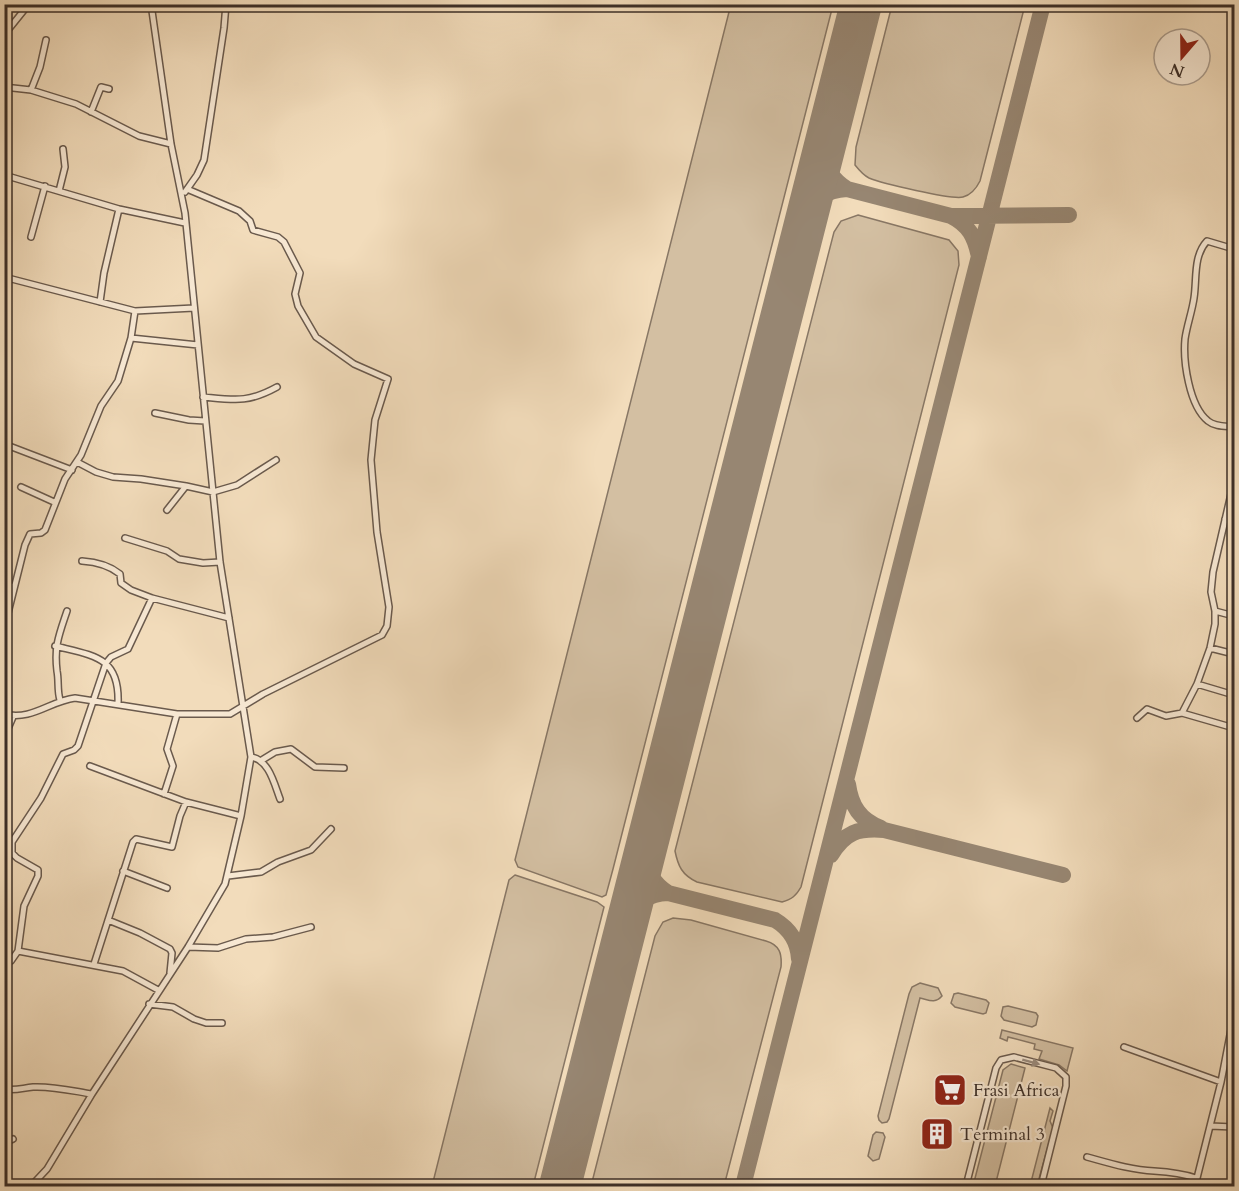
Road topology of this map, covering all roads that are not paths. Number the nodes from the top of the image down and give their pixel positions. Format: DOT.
graph roads {
  1 [pos="29,4"];
  2 [pos="151,4"];
  3 [pos="226,4"];
  4 [pos="5,32"];
  5 [pos="46,40"];
  6 [pos="4,87"];
  7 [pos="109,89"];
  8 [pos="31,90"];
  9 [pos="91,112"];
  10 [pos="171,144"];
  11 [pos="63,149"];
  12 [pos="4,175"];
  13 [pos="45,186"];
  14 [pos="187,189"];
  15 [pos="59,191"];
  16 [pos="182,196"];
  17 [pos="119,209"];
  18 [pos="185,222"];
  19 [pos="31,237"];
  20 [pos="1234,249"];
  21 [pos="4,277"];
  22 [pos="100,302"];
  23 [pos="194,308"];
  24 [pos="135,311"];
  25 [pos="131,338"];
  26 [pos="198,345"];
  27 [pos="278,387"];
  28 [pos="203,397"];
  29 [pos="155,413"];
  30 [pos="205,421"];
  31 [pos="1234,427"];
  32 [pos="4,444"];
  33 [pos="276,460"];
  34 [pos="77,462"];
  35 [pos="72,470"];
  36 [pos="1234,481"];
  37 [pos="186,486"];
  38 [pos="21,487"];
  39 [pos="213,492"];
  40 [pos="54,502"];
  41 [pos="167,510"];
  42 [pos="1225,519"];
  43 [pos="1234,522"];
  44 [pos="125,538"];
  45 [pos="82,561"];
  46 [pos="220,562"];
  47 [pos="4,584"];
  48 [pos="15,587"];
  49 [pos="152,598"];
  50 [pos="66,611"];
  51 [pos="1215,611"];
  52 [pos="1234,616"];
  53 [pos="229,618"];
  54 [pos="4,628"];
  55 [pos="55,646"];
  56 [pos="1210,648"];
  57 [pos="1234,654"];
  58 [pos="106,663"];
  59 [pos="1197,684"];
  60 [pos="1234,694"];
  61 [pos="60,700"];
  62 [pos="93,701"];
  63 [pos="118,704"];
  64 [pos="242,707"];
  65 [pos="1182,713"];
  66 [pos="4,714"];
  67 [pos="177,714"];
  68 [pos="13,717"];
  69 [pos="1137,718"];
  70 [pos="1234,728"];
  71 [pos="4,738"];
  72 [pos="251,757"];
  73 [pos="262,760"];
  74 [pos="90,766"];
  75 [pos="344,768"];
  76 [pos="164,794"];
  77 [pos="280,798"];
  78 [pos="186,801"];
  79 [pos="241,816"];
  80 [pos="331,829"];
  81 [pos="123,871"];
  82 [pos="228,876"];
  83 [pos="167,888"];
  84 [pos="108,920"];
  85 [pos="311,927"];
  86 [pos="188,947"];
  87 [pos="18,951"];
  88 [pos="4,963"];
  89 [pos="94,964"];
  90 [pos="170,975"];
  91 [pos="158,990"];
  92 [pos="149,1004"];
  93 [pos="1234,1014"];
  94 [pos="222,1023"];
  95 [pos="1232,1046"];
  96 [pos="1124,1047"];
  97 [pos="1221,1082"];
  98 [pos="4,1089"];
  99 [pos="92,1094"];
  100 [pos="1210,1126"];
  101 [pos="1234,1127"];
  102 [pos="13,1139"];
  103 [pos="4,1143"];
  104 [pos="1087,1157"];
  105 [pos="1196,1178"];
  106 [pos="31,1186"];
  107 [pos="966,1186"];
  108 [pos="1041,1186"];
  109 [pos="1195,1186"];
  1 -- 4 [label="street"];
  2 -- 10 [label="street"];
  3 -- 14 [label="street"];
  5 -- 8 [label="street"];
  6 -- 8 [label="street"];
  7 -- 9 [label="street"];
  8 -- 9 [label="street"];
  9 -- 10 [label="street"];
  10 -- 16 [label="street"];
  11 -- 15 [label="street"];
  12 -- 13 [label="street"];
  13 -- 15 [label="street"];
  13 -- 19 [label="street"];
  14 -- 16 [label="street"];
  14 -- 64 [label="street"];
  15 -- 17 [label="street"];
  16 -- 18 [label="street"];
  17 -- 18 [label="street"];
  17 -- 22 [label="street"];
  18 -- 23 [label="street"];
  20 -- 31 [label="street"];
  21 -- 22 [label="street"];
  22 -- 24 [label="street"];
  23 -- 24 [label="street"];
  23 -- 26 [label="street"];
  24 -- 25 [label="street"];
  25 -- 26 [label="street"];
  25 -- 34 [label="street"];
  26 -- 28 [label="street"];
  27 -- 28 [label="street"];
  28 -- 30 [label="street"];
  29 -- 30 [label="street"];
  30 -- 39 [label="street"];
  32 -- 35 [label="street"];
  33 -- 39 [label="street"];
  34 -- 35 [label="street"];
  34 -- 37 [label="street"];
  35 -- 40 [label="street"];
  36 -- 42 [label="street"];
  37 -- 39 [label="street"];
  37 -- 41 [label="street"];
  38 -- 40 [label="street"];
  39 -- 46 [label="street"];
  40 -- 48 [label="street"];
  42 -- 43 [label="street"];
  42 -- 51 [label="street"];
  44 -- 46 [label="street"];
  45 -- 49 [label="street"];
  46 -- 53 [label="street"];
  47 -- 48 [label="street"];
  48 -- 54 [label="street"];
  49 -- 53 [label="street"];
  49 -- 58 [label="street"];
  50 -- 55 [label="street"];
  51 -- 52 [label="street"];
  51 -- 56 [label="street"];
  53 -- 64 [label="street"];
  55 -- 58 [label="street"];
  55 -- 61 [label="street"];
  56 -- 57 [label="street"];
  56 -- 59 [label="street"];
  58 -- 62 [label="street"];
  58 -- 63 [label="street"];
  59 -- 60 [label="street"];
  59 -- 65 [label="street"];
  61 -- 62 [label="street"];
  61 -- 68 [label="street"];
  62 -- 63 [label="street"];
  62 -- 87 [label="street"];
  63 -- 67 [label="street"];
  64 -- 67 [label="street"];
  64 -- 72 [label="street"];
  65 -- 69 [label="street"];
  65 -- 70 [label="street"];
  66 -- 68 [label="street"];
  67 -- 76 [label="street"];
  68 -- 71 [label="street"];
  72 -- 73 [label="street"];
  72 -- 79 [label="street"];
  73 -- 75 [label="street"];
  73 -- 77 [label="street"];
  74 -- 76 [label="street"];
  76 -- 78 [label="street"];
  78 -- 79 [label="street"];
  78 -- 81 [label="street"];
  79 -- 82 [label="street"];
  80 -- 82 [label="street"];
  81 -- 83 [label="street"];
  81 -- 84 [label="street"];
  82 -- 86 [label="street"];
  84 -- 89 [label="street"];
  84 -- 90 [label="street"];
  85 -- 86 [label="street"];
  86 -- 90 [label="street"];
  87 -- 88 [label="street"];
  87 -- 89 [label="street"];
  89 -- 91 [label="street"];
  90 -- 91 [label="street"];
  91 -- 92 [label="street"];
  92 -- 94 [label="street"];
  92 -- 99 [label="street"];
  93 -- 95 [label="street"];
  95 -- 97 [label="street"];
  96 -- 97 [label="street"];
  97 -- 100 [label="street"];
  98 -- 99 [label="street"];
  99 -- 106 [label="street"];
  100 -- 101 [label="street"];
  100 -- 105 [label="street"];
  102 -- 103 [label="street"];
  104 -- 105 [label="street"];
  105 -- 109 [label="street"];
  107 -- 108 [label="street, one-way"];
}
